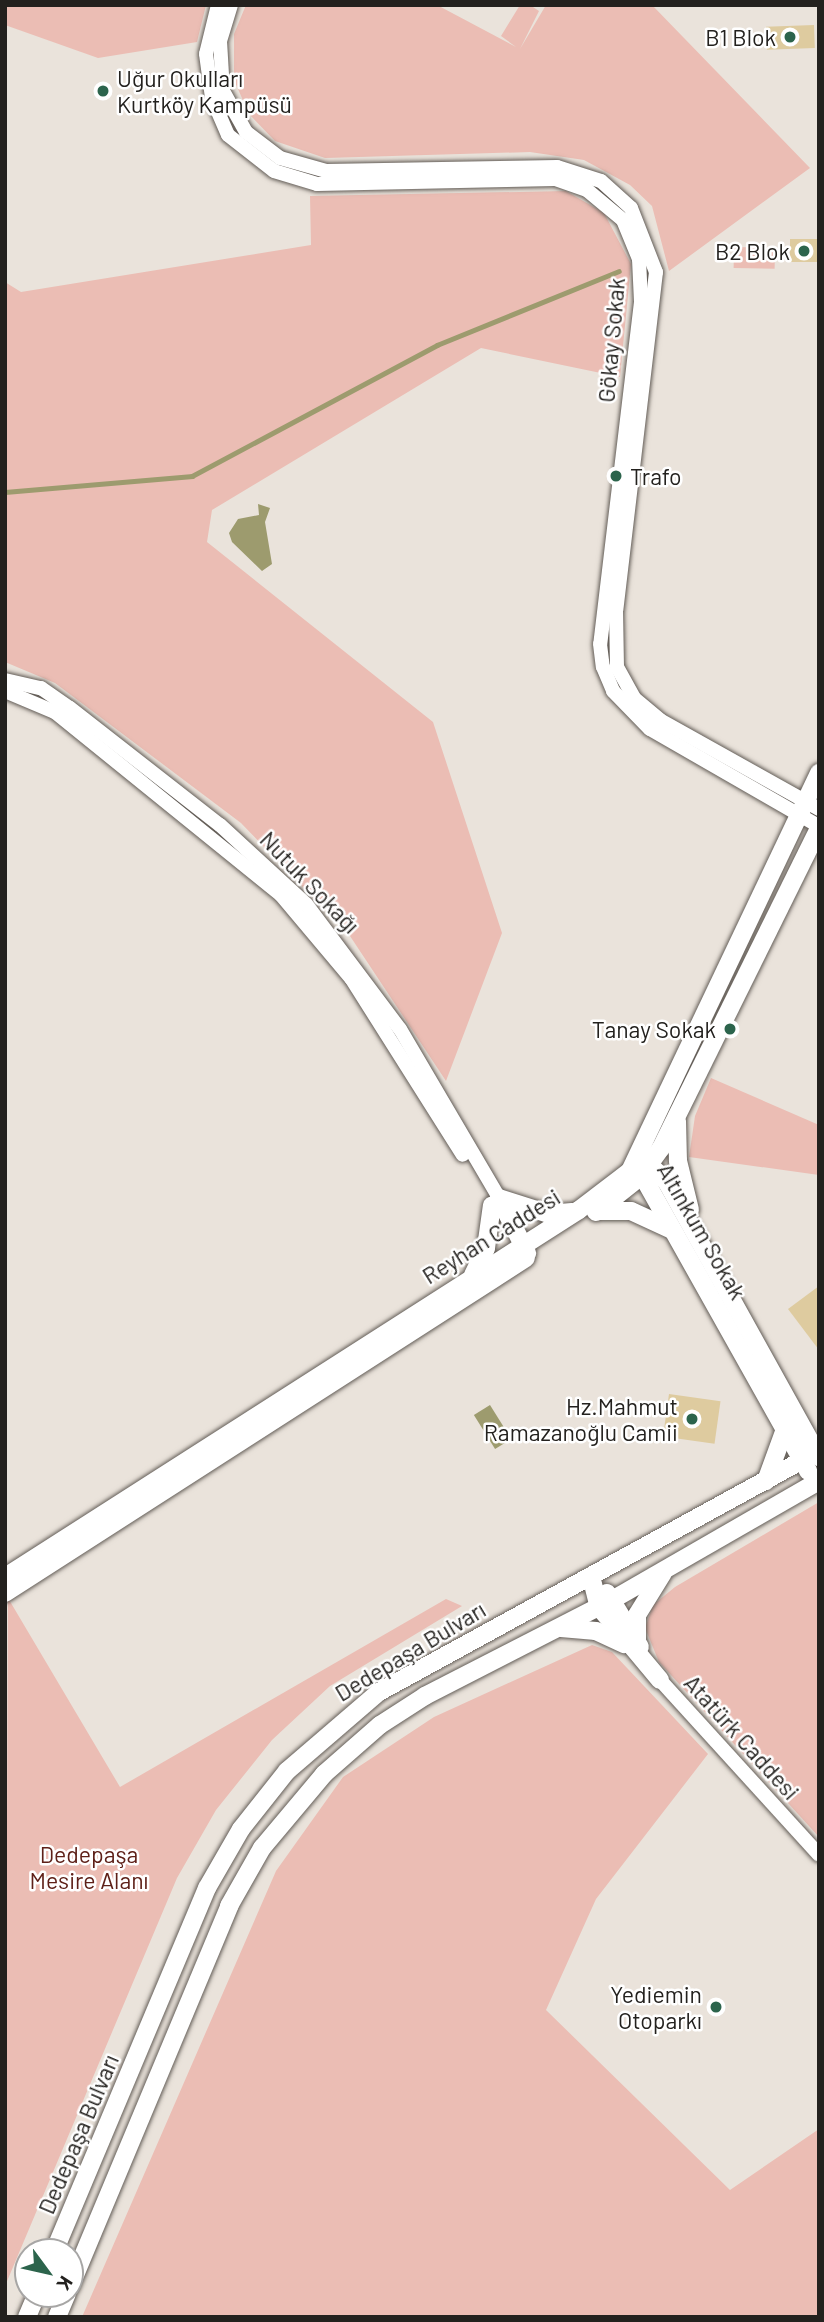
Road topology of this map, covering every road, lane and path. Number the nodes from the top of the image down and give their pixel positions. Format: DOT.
graph roads {
  1 [pos="218,5"];
  2 [pos="231,5"];
  3 [pos="624,496"];
  4 [pos="5,680"];
  5 [pos="5,691"];
  6 [pos="819,774"];
  7 [pos="808,808"];
  8 [pos="819,827"];
  9 [pos="677,1116"];
  10 [pos="642,1168"];
  11 [pos="495,1202"];
  12 [pos="588,1211"];
  13 [pos="672,1230"];
  14 [pos="698,1237"];
  15 [pos="523,1251"];
  16 [pos="471,1278"];
  17 [pos="794,1411"];
  18 [pos="819,1426"];
  19 [pos="785,1429"];
  20 [pos="814,1456"];
  21 [pos="819,1480"];
  22 [pos="764,1485"];
  23 [pos="669,1565"];
  24 [pos="591,1576"];
  25 [pos="5,1577"];
  26 [pos="5,1593"];
  27 [pos="606,1604"];
  28 [pos="559,1628"];
  29 [pos="632,1644"];
  30 [pos="660,1680"];
  31 [pos="819,1855"];
  32 [pos="60,2238"];
  33 [pos="84,2253"];
  1 -- 3 [label="street, Gökay Sokak"];
  2 -- 3 [label="street, Gökay Sokak"];
  3 -- 7 [label="street, Gökay Sokak"];
  4 -- 11 [label="street, Nutuk Sokağı"];
  5 -- 11 [label="street, Nutuk Sokağı"];
  6 -- 7 [label="main road"];
  7 -- 8 [label="street, Gökay Sokak"];
  7 -- 10 [label="main road"];
  8 -- 9 [label="main road"];
  9 -- 10 [label="main road"];
  9 -- 14 [label="main road"];
  10 -- 12 [label="main road"];
  10 -- 13 [label="main road, Altınkum Sokak"];
  10 -- 14 [label="main road, Altınkum Sokak"];
  11 -- 12 [label="main road"];
  11 -- 15 [label="main road"];
  11 -- 16 [label="main road"];
  12 -- 13 [label="main road"];
  12 -- 15 [label="main road"];
  13 -- 19 [label="main road, Altınkum Sokak"];
  14 -- 17 [label="main road, Altınkum Sokak"];
  15 -- 16 [label="main road, Reyhan Caddesi"];
  15 -- 26 [label="main road"];
  16 -- 25 [label="main road, Reyhan Caddesi"];
  17 -- 18 [label="main road"];
  17 -- 20 [label="main road, Altınkum Sokak"];
  19 -- 20 [label="main road, Altınkum Sokak"];
  19 -- 22 [label="main road"];
  20 -- 21 [label="main road, Altınkum Sokak"];
  20 -- 22 [label="main road, Dedepaşa Bulvarı"];
  21 -- 23 [label="main road, Dedepaşa Bulvarı"];
  22 -- 24 [label="main road, Dedepaşa Bulvarı"];
  23 -- 27 [label="main road, Dedepaşa Bulvarı"];
  23 -- 29 [label="main road"];
  24 -- 27 [label="main road"];
  24 -- 32 [label="main road, Dedepaşa Bulvarı"];
  27 -- 28 [label="main road, Dedepaşa Bulvarı"];
  27 -- 29 [label="main road"];
  28 -- 29 [label="main road"];
  28 -- 33 [label="main road, Dedepaşa Bulvarı"];
  29 -- 30 [label="main road"];
  30 -- 31 [label="street, Atatürk Caddesi"];
}
